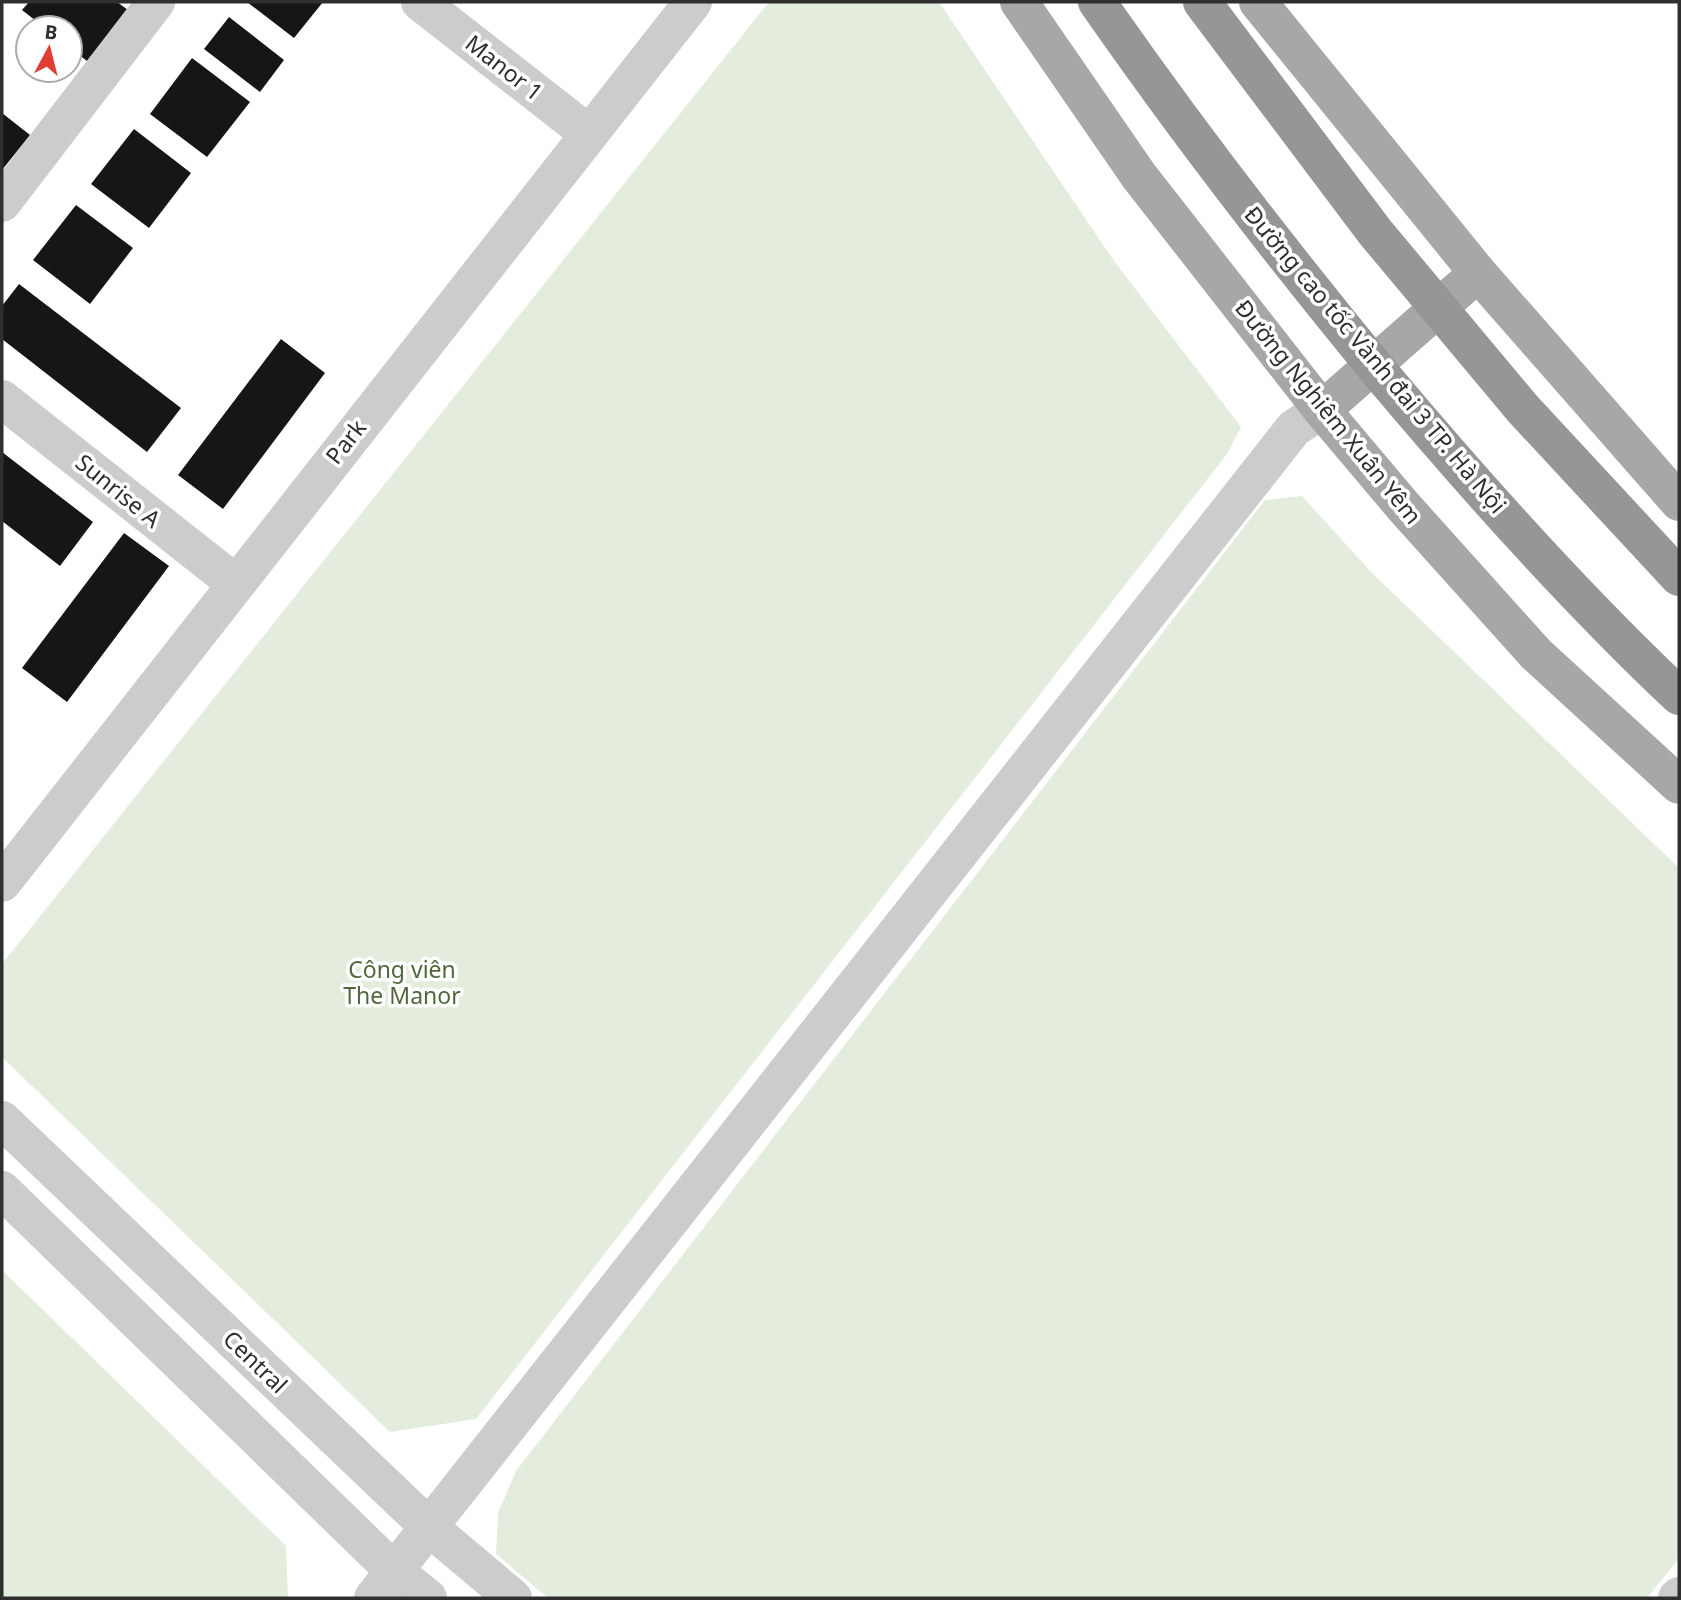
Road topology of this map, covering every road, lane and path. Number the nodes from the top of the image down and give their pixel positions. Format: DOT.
graph roads {
  1 [pos="156,2"];
  2 [pos="420,2"];
  3 [pos="693,2"];
  4 [pos="1019,2"];
  5 [pos="1097,2"];
  6 [pos="1202,2"];
  7 [pos="1258,2"];
  8 [pos="589,134"];
  9 [pos="2,203"];
  10 [pos="1478,272"];
  11 [pos="2,399"];
  12 [pos="1322,410"];
  13 [pos="1679,502"];
  14 [pos="1679,578"];
  15 [pos="235,583"];
  16 [pos="1679,696"];
  17 [pos="1679,785"];
  18 [pos="2,883"];
  19 [pos="2,1120"];
  20 [pos="2,1190"];
  21 [pos="430,1528"];
  22 [pos="384,1584"];
  23 [pos="428,1598"];
  24 [pos="513,1598"];
  1 -- 9 [label="street"];
  2 -- 8 [label="street, Manor 1"];
  3 -- 8 [label="street, Park"];
  4 -- 12 [label="main road, Đường Nghiêm Xuân Yêm"];
  5 -- 16 [label="highway, Đường cao tốc Vành đai 3 TP. Hà Nội, bridge"];
  6 -- 14 [label="highway, bridge"];
  7 -- 10 [label="main road"];
  8 -- 15 [label="street, Park"];
  10 -- 12 [label="main road"];
  10 -- 13 [label="main road"];
  11 -- 15 [label="street, Sunrise A"];
  12 -- 17 [label="main road, Đường Nghiêm Xuân Yêm"];
  12 -- 21 [label="street"];
  15 -- 18 [label="street, Park"];
  19 -- 21 [label="street, Central"];
  20 -- 22 [label="street"];
  21 -- 22 [label="street"];
  21 -- 24 [label="street, Central"];
  22 -- 23 [label="street"];
}
